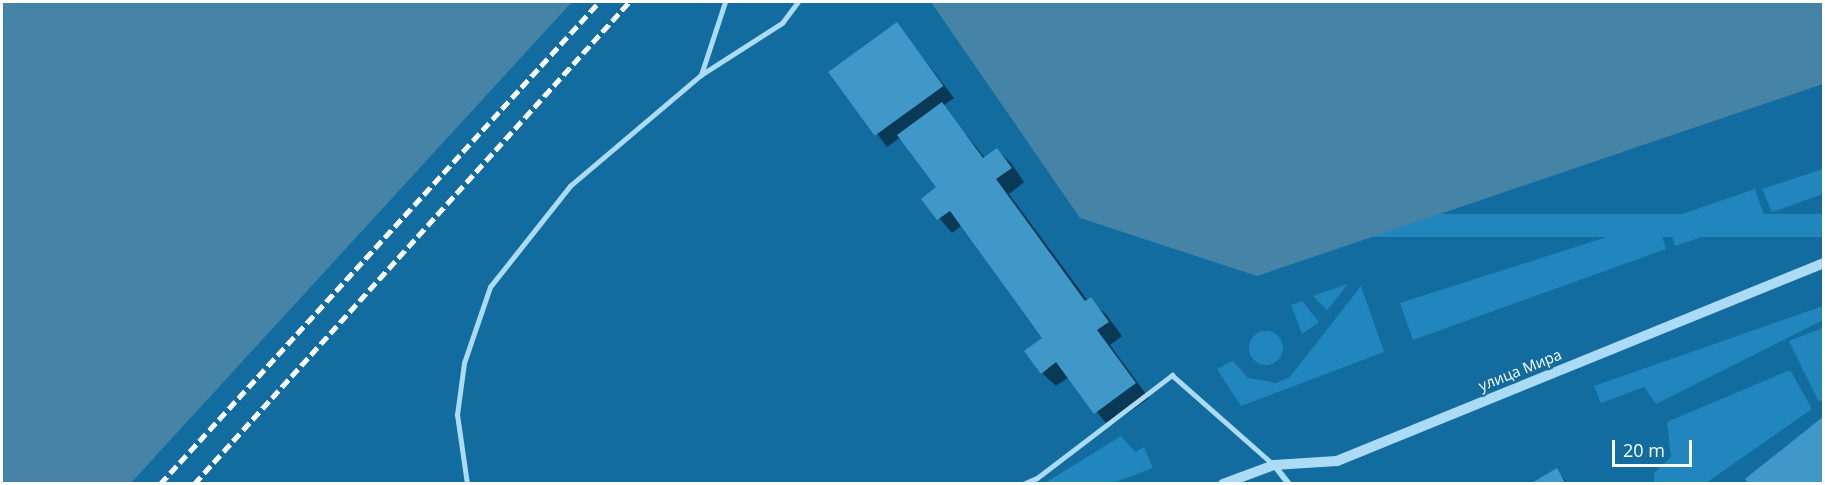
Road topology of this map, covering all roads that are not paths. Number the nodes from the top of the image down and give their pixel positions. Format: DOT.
graph roads {
  1 [pos="725,2"];
  2 [pos="798,2"];
  3 [pos="701,75"];
  4 [pos="1824,263"];
  5 [pos="1274,465"];
  6 [pos="467,483"];
  7 [pos="1023,483"];
  8 [pos="1223,483"];
  9 [pos="1288,483"];
  1 -- 3 [label="lane"];
  2 -- 3 [label="lane"];
  3 -- 6 [label="lane"];
  4 -- 5 [label="street, улица Мира"];
  5 -- 7 [label="lane"];
  5 -- 8 [label="street, улица Мира"];
  5 -- 9 [label="street"];
}
